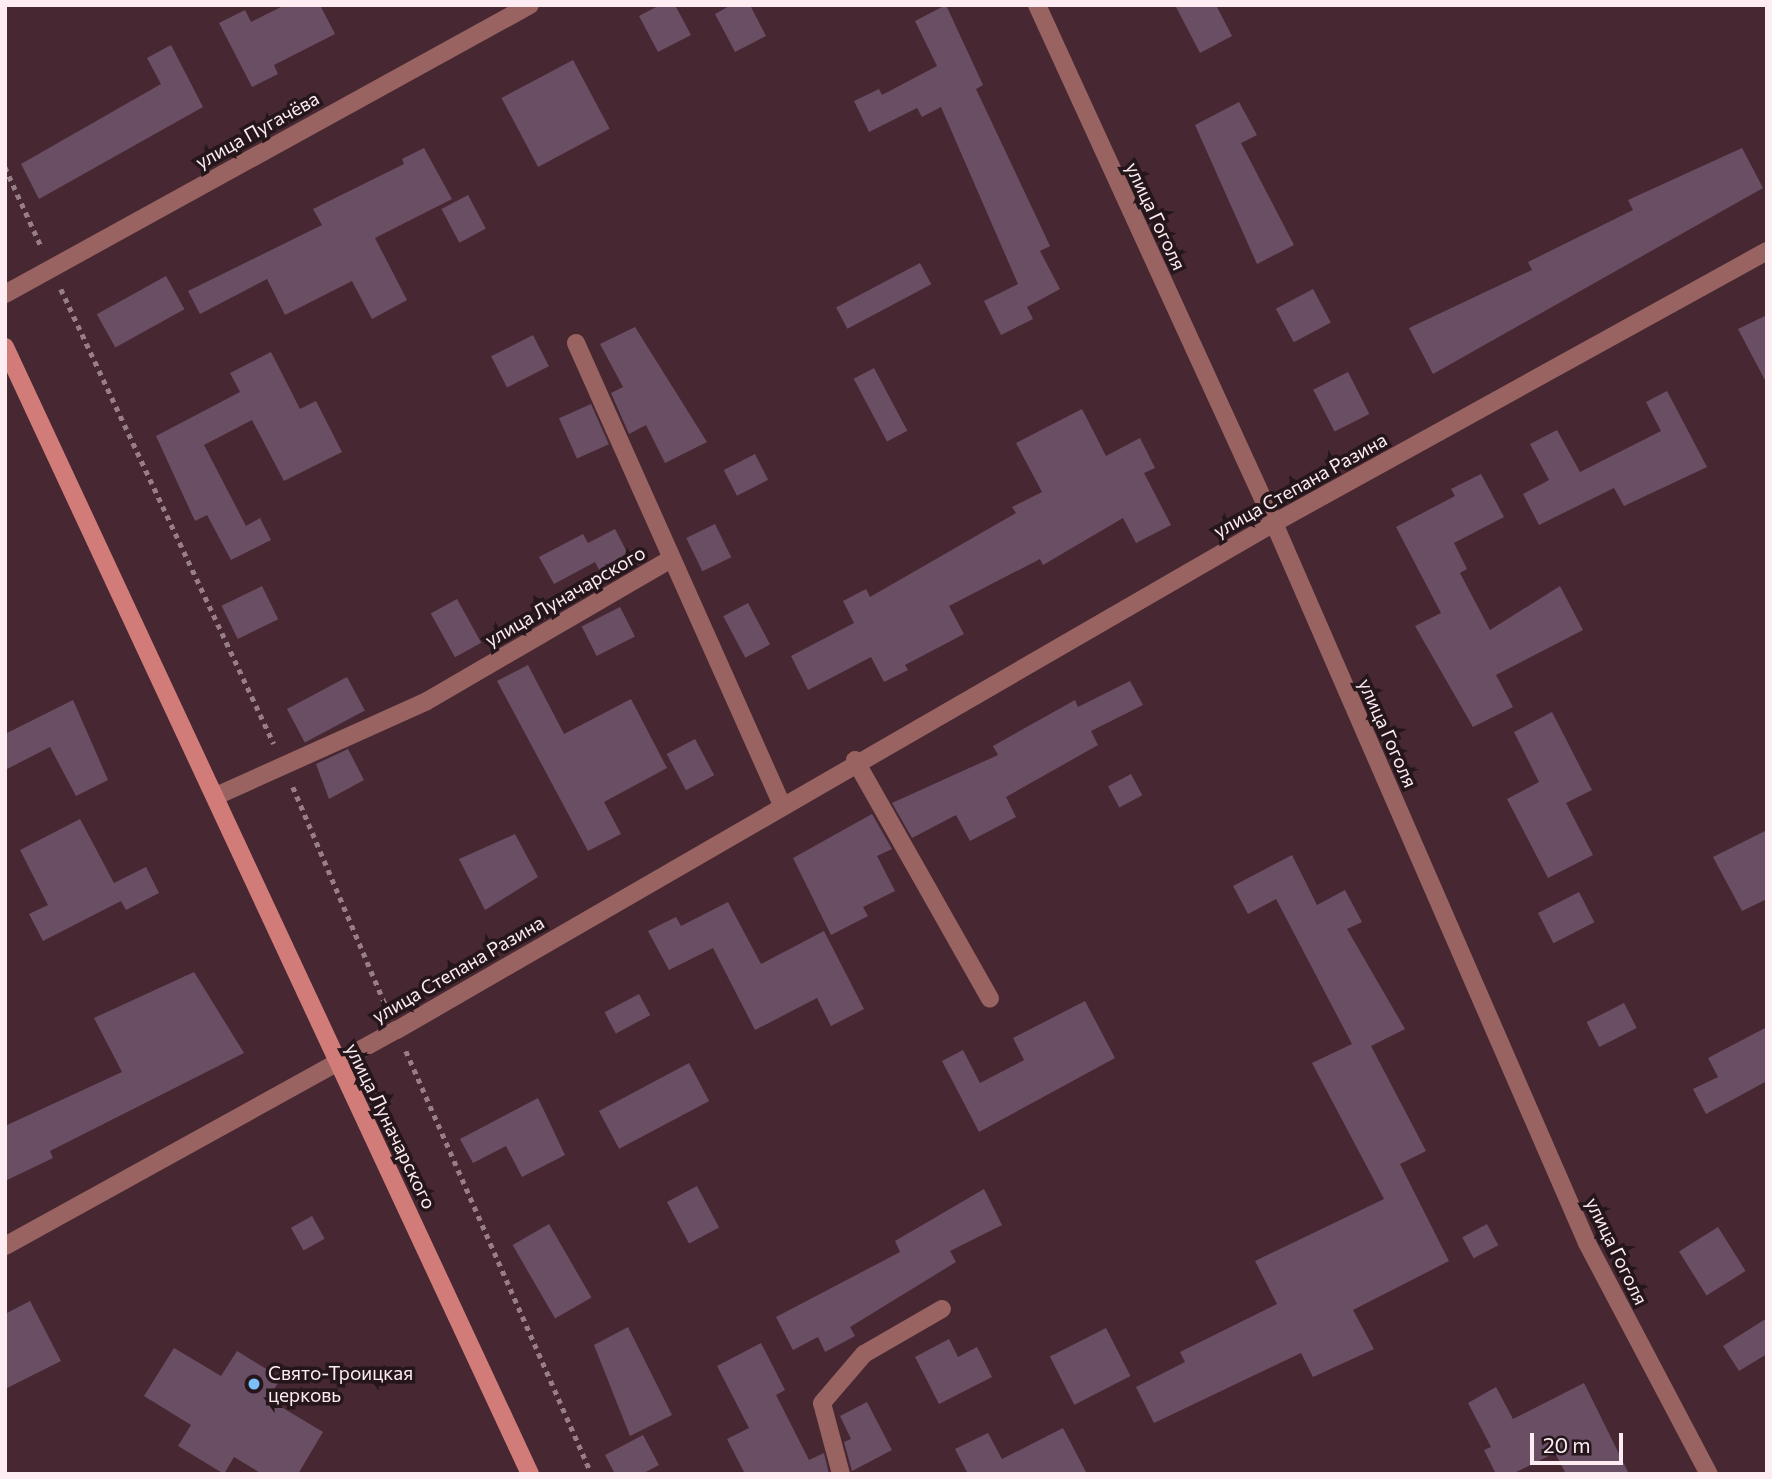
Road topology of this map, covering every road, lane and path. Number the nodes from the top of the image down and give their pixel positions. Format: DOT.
graph roads {
  1 [pos="530,5"];
  2 [pos="1037,5"];
  3 [pos="5,167"];
  4 [pos="1767,251"];
  5 [pos="51,267"];
  6 [pos="5,294"];
  7 [pos="576,344"];
  8 [pos="5,347"];
  9 [pos="1274,523"];
  10 [pos="671,559"];
  11 [pos="855,760"];
  12 [pos="285,768"];
  13 [pos="216,796"];
  14 [pos="782,805"];
  15 [pos="990,999"];
  16 [pos="397,1030"];
  17 [pos="336,1063"];
  18 [pos="5,1246"];
  19 [pos="942,1309"];
  20 [pos="530,1474"];
  21 [pos="592,1474"];
  22 [pos="841,1474"];
  23 [pos="1709,1474"];
  1 -- 5 [label="street, улица Пугачёва"];
  2 -- 9 [label="street, улица Гоголя"];
  3 -- 5 [label="path"];
  4 -- 9 [label="street, улица Степана Разина"];
  5 -- 6 [label="street, улица Пугачёва"];
  5 -- 12 [label="path"];
  7 -- 10 [label="street"];
  8 -- 13 [label="main road, улица Луначарского"];
  9 -- 11 [label="street, улица Степана Разина"];
  9 -- 23 [label="street, улица Гоголя"];
  10 -- 12 [label="street, улица Луначарского"];
  10 -- 14 [label="street"];
  11 -- 14 [label="street, улица Степана Разина"];
  11 -- 15 [label="street"];
  12 -- 13 [label="street, улица Луначарского"];
  12 -- 16 [label="path"];
  13 -- 17 [label="main road, улица Луначарского"];
  14 -- 16 [label="street, улица Степана Разина"];
  16 -- 17 [label="street, улица Степана Разина"];
  16 -- 21 [label="path"];
  17 -- 18 [label="street, улица Степана Разина"];
  17 -- 20 [label="main road, улица Луначарского"];
  19 -- 22 [label="street"];
}
